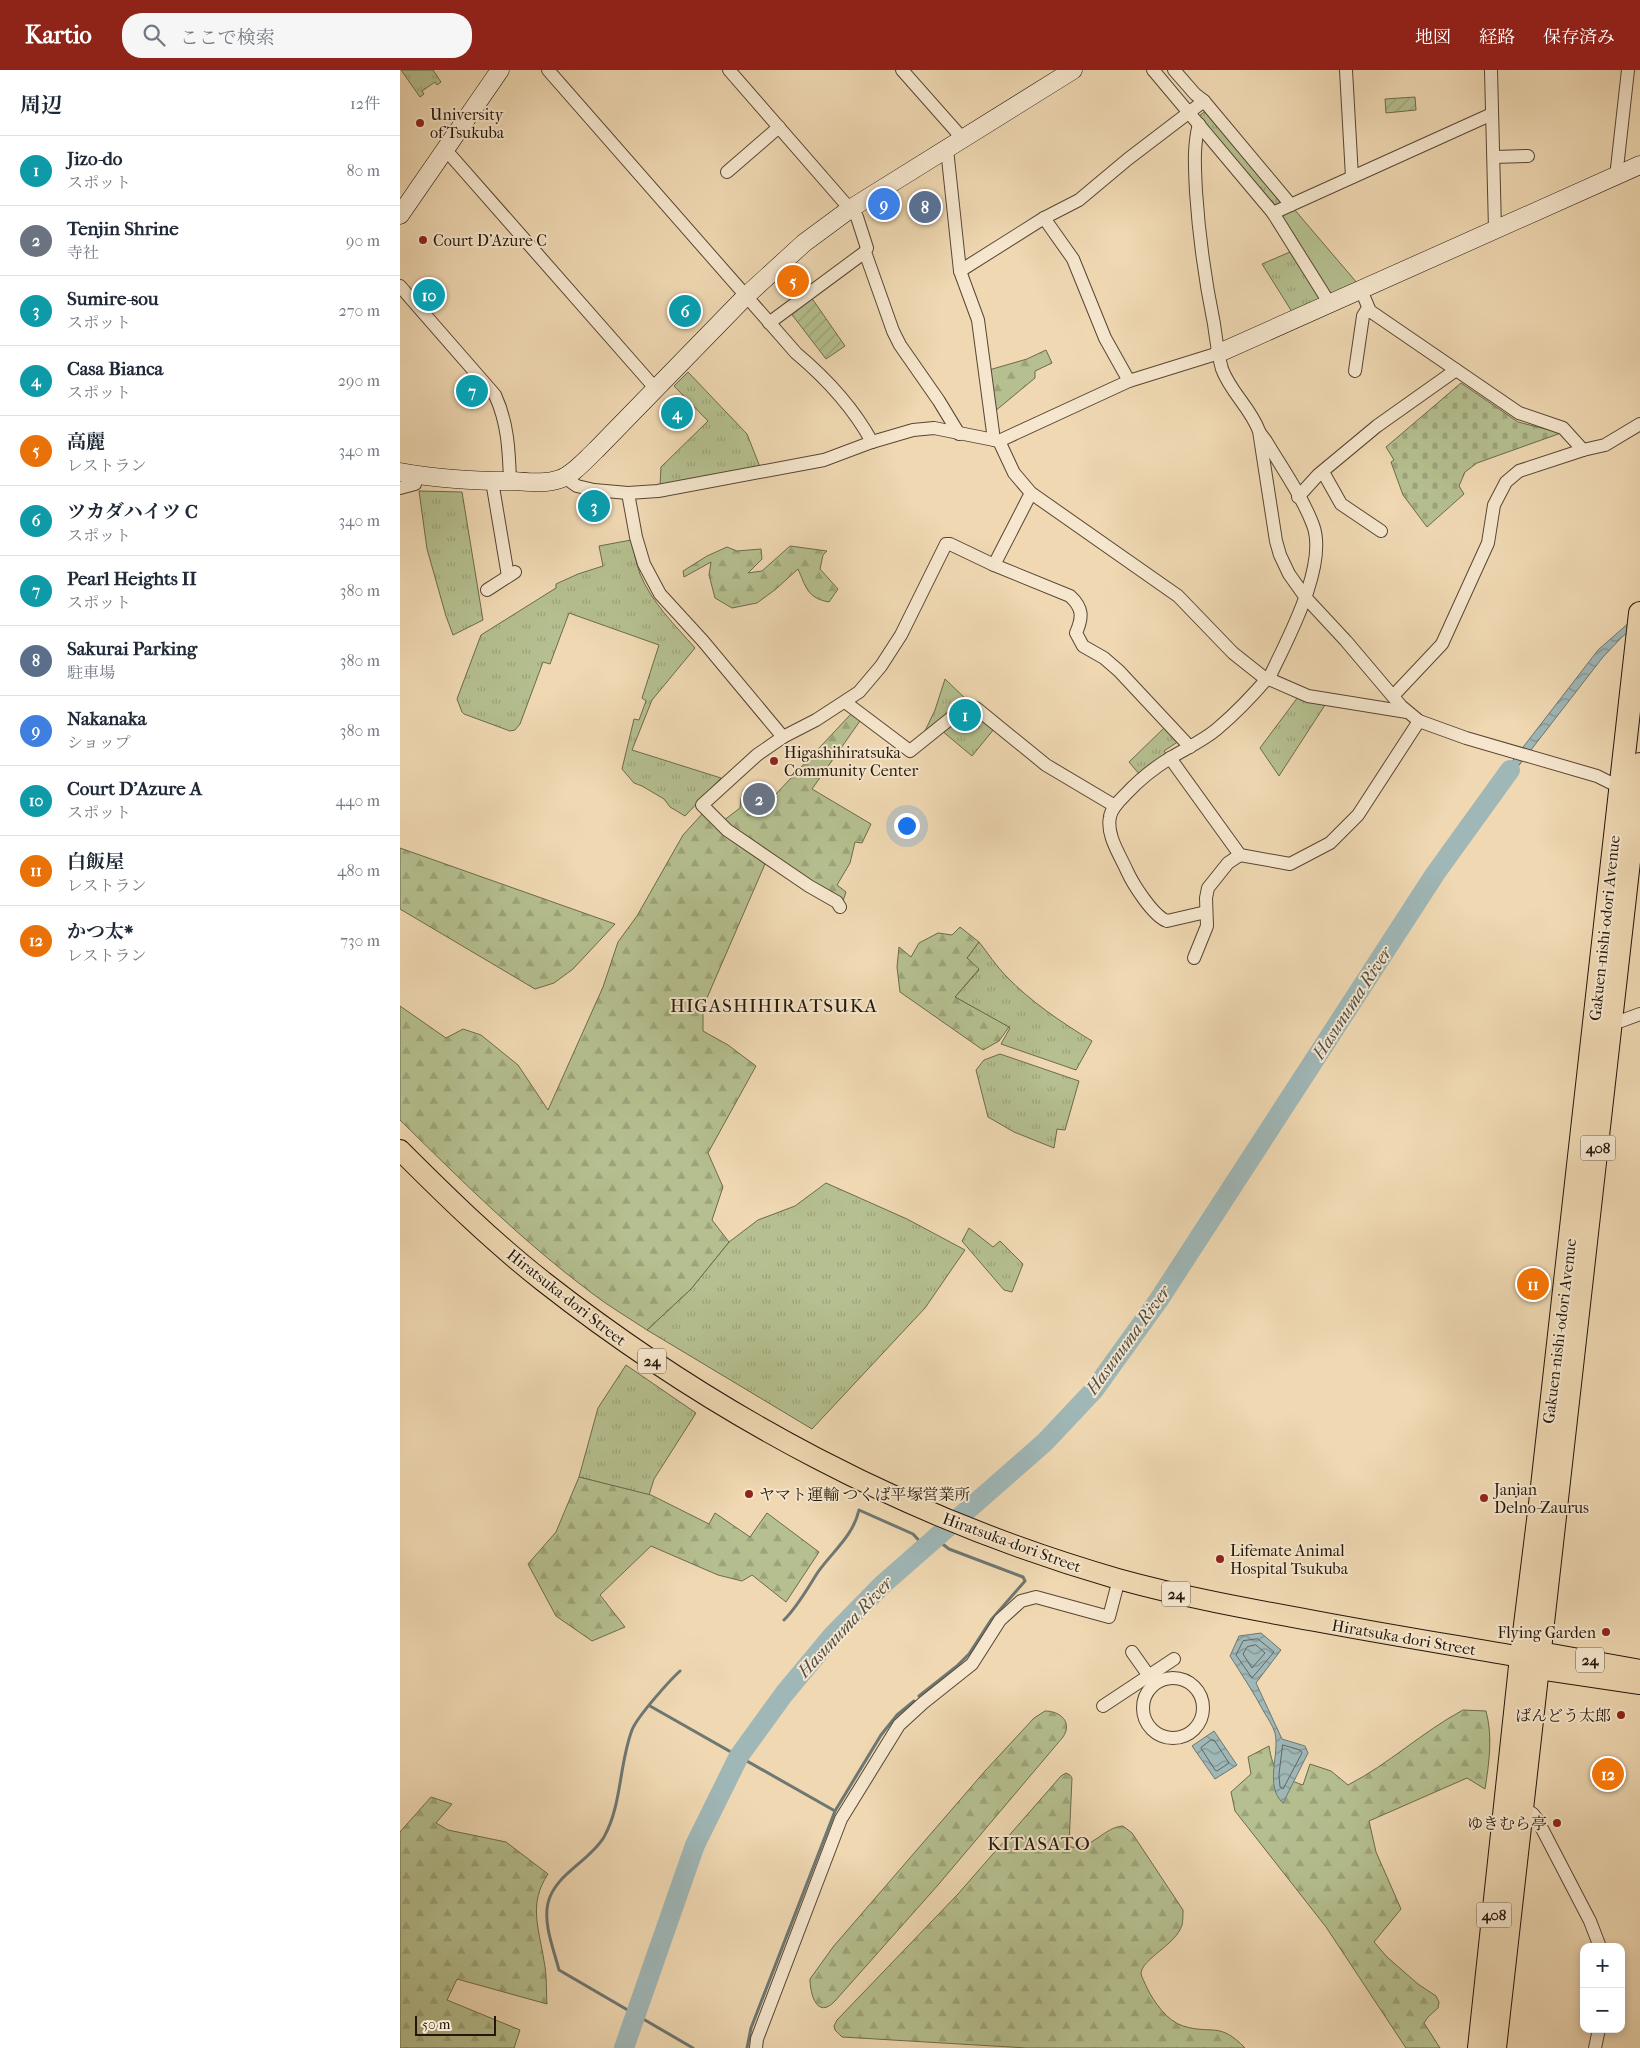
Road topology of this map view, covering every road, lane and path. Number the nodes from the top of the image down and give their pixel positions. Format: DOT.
graph roads {
  1 [pos="500,70"];
  2 [pos="548,70"];
  3 [pos="728,70"];
  4 [pos="902,70"];
  5 [pos="1073,70"];
  6 [pos="1153,70"];
  7 [pos="1174,70"];
  8 [pos="1346,70"];
  9 [pos="1491,70"];
  10 [pos="1628,70"];
  11 [pos="1204,101"];
  12 [pos="1189,112"];
  13 [pos="1492,114"];
  14 [pos="1199,124"];
  15 [pos="778,127"];
  16 [pos="963,138"];
  17 [pos="445,149"];
  18 [pos="947,149"];
  19 [pos="1528,156"];
  20 [pos="1494,157"];
  21 [pos="1640,165"];
  22 [pos="728,172"];
  23 [pos="1616,177"];
  24 [pos="1352,178"];
  25 [pos="1291,205"];
  26 [pos="850,209"];
  27 [pos="1273,213"];
  28 [pos="400,215"];
  29 [pos="1044,218"];
  30 [pos="1495,229"];
  31 [pos="865,252"];
  32 [pos="960,272"];
  33 [pos="400,286"];
  34 [pos="1361,290"];
  35 [pos="746,296"];
  36 [pos="1330,304"];
  37 [pos="1368,308"];
  38 [pos="769,323"];
  39 [pos="1219,353"];
  40 [pos="1456,370"];
  41 [pos="1355,371"];
  42 [pos="1129,381"];
  43 [pos="655,388"];
  44 [pos="1640,424"];
  45 [pos="1258,431"];
  46 [pos="959,434"];
  47 [pos="996,441"];
  48 [pos="872,442"];
  49 [pos="1583,450"];
  50 [pos="1323,472"];
  51 [pos="408,473"];
  52 [pos="564,477"];
  53 [pos="492,481"];
  54 [pos="510,481"];
  55 [pos="400,488"];
  56 [pos="628,493"];
  57 [pos="1031,493"];
  58 [pos="1298,497"];
  59 [pos="1380,531"];
  60 [pos="994,564"];
  61 [pos="487,590"];
  62 [pos="1306,598"];
  63 [pos="1640,613"];
  64 [pos="1267,678"];
  65 [pos="1394,696"];
  66 [pos="845,702"];
  67 [pos="1407,712"];
  68 [pos="1419,720"];
  69 [pos="783,737"];
  70 [pos="1190,746"];
  71 [pos="1170,758"];
  72 [pos="1640,764"];
  73 [pos="1632,790"];
  74 [pos="1115,806"];
  75 [pos="1240,855"];
  76 [pos="840,907"];
  77 [pos="1206,912"];
  78 [pos="1194,958"];
  79 [pos="1640,1014"];
  80 [pos="1612,1021"];
  81 [pos="400,1150"];
  82 [pos="1119,1579"];
  83 [pos="1132,1652"];
  84 [pos="1174,1659"];
  85 [pos="1533,1659"];
  86 [pos="1640,1670"];
  87 [pos="1152,1677"];
  88 [pos="1640,1684"];
  89 [pos="1103,1706"];
  90 [pos="1523,1808"];
  91 [pos="1599,1943"];
  92 [pos="1598,2033"];
  93 [pos="756,2048"];
  94 [pos="1479,2048"];
  95 [pos="1495,2048"];
  96 [pos="1595,2048"];
  1 -- 17 [label="street"];
  2 -- 35 [label="street"];
  3 -- 15 [label="street"];
  4 -- 16 [label="street"];
  5 -- 16 [label="street"];
  6 -- 12 [label="street"];
  7 -- 11 [label="street"];
  8 -- 24 [label="street"];
  9 -- 13 [label="street"];
  10 -- 23 [label="street"];
  11 -- 12 [label="street"];
  11 -- 25 [label="street"];
  12 -- 14 [label="street"];
  12 -- 29 [label="street"];
  13 -- 20 [label="street"];
  13 -- 24 [label="street"];
  14 -- 27 [label="street"];
  14 -- 39 [label="street"];
  15 -- 22 [label="street"];
  15 -- 26 [label="street"];
  16 -- 18 [label="street"];
  17 -- 28 [label="street"];
  17 -- 43 [label="street"];
  18 -- 26 [label="street"];
  18 -- 32 [label="street"];
  19 -- 20 [label="street"];
  20 -- 30 [label="street"];
  21 -- 23 [label="street"];
  23 -- 30 [label="street"];
  24 -- 25 [label="street"];
  25 -- 27 [label="street"];
  26 -- 31 [label="street"];
  26 -- 35 [label="street"];
  27 -- 36 [label="street"];
  29 -- 32 [label="street"];
  29 -- 42 [label="street"];
  30 -- 34 [label="street"];
  31 -- 38 [label="street"];
  31 -- 46 [label="street"];
  32 -- 47 [label="street"];
  33 -- 54 [label="street"];
  34 -- 36 [label="street"];
  34 -- 37 [label="street"];
  35 -- 38 [label="street"];
  35 -- 43 [label="street"];
  36 -- 39 [label="street"];
  37 -- 40 [label="street"];
  37 -- 41 [label="street"];
  38 -- 48 [label="street"];
  39 -- 42 [label="street"];
  39 -- 45 [label="street"];
  40 -- 49 [label="street"];
  40 -- 50 [label="street"];
  42 -- 47 [label="street"];
  43 -- 52 [label="street"];
  44 -- 49 [label="street"];
  45 -- 58 [label="street"];
  45 -- 62 [label="street"];
  46 -- 47 [label="street"];
  46 -- 48 [label="street"];
  47 -- 57 [label="street"];
  48 -- 56 [label="street"];
  49 -- 65 [label="street"];
  50 -- 58 [label="street"];
  50 -- 59 [label="street"];
  51 -- 53 [label="street"];
  51 -- 55 [label="street"];
  52 -- 54 [label="street"];
  52 -- 56 [label="street"];
  53 -- 54 [label="street"];
  53 -- 61 [label="street"];
  56 -- 69 [label="street"];
  57 -- 60 [label="street"];
  57 -- 64 [label="street"];
  58 -- 62 [label="street"];
  60 -- 66 [label="street"];
  60 -- 70 [label="street"];
  62 -- 64 [label="street"];
  62 -- 65 [label="street"];
  63 -- 73 [label="highway, Gakuen-nishi-odori Avenue / 408"];
  64 -- 67 [label="street"];
  64 -- 70 [label="street"];
  65 -- 67 [label="street"];
  66 -- 69 [label="street"];
  66 -- 74 [label="street"];
  67 -- 68 [label="street"];
  68 -- 73 [label="street"];
  68 -- 75 [label="street"];
  69 -- 76 [label="street"];
  70 -- 71 [label="street"];
  71 -- 74 [label="street"];
  71 -- 75 [label="street"];
  72 -- 73 [label="highway, Gakuen-nishi-odori Avenue / 408"];
  73 -- 80 [label="highway, Gakuen-nishi-odori Avenue / 408"];
  73 -- 85 [label="highway, Gakuen-nishi-odori Avenue / 408"];
  74 -- 77 [label="street"];
  75 -- 77 [label="street"];
  77 -- 78 [label="street"];
  79 -- 80 [label="street"];
  80 -- 85 [label="highway, Gakuen-nishi-odori Avenue / 408"];
  81 -- 82 [label="main road, Hiratsuka-dori Street / 24"];
  82 -- 85 [label="main road, Hiratsuka-dori Street / 24"];
  82 -- 93 [label="street"];
  83 -- 87 [label="street"];
  84 -- 87 [label="street"];
  85 -- 86 [label="main road, 24"];
  85 -- 88 [label="main road, 24"];
  85 -- 90 [label="highway, Gakuen-nishi-odori Avenue / 408"];
  85 -- 94 [label="highway, Gakuen-nishi-odori Avenue / 408"];
  87 -- 87 [label="street"];
  87 -- 89 [label="street"];
  90 -- 91 [label="street"];
  90 -- 95 [label="highway, Gakuen-nishi-odori Avenue / 408"];
  92 -- 96 [label="street"];
}
